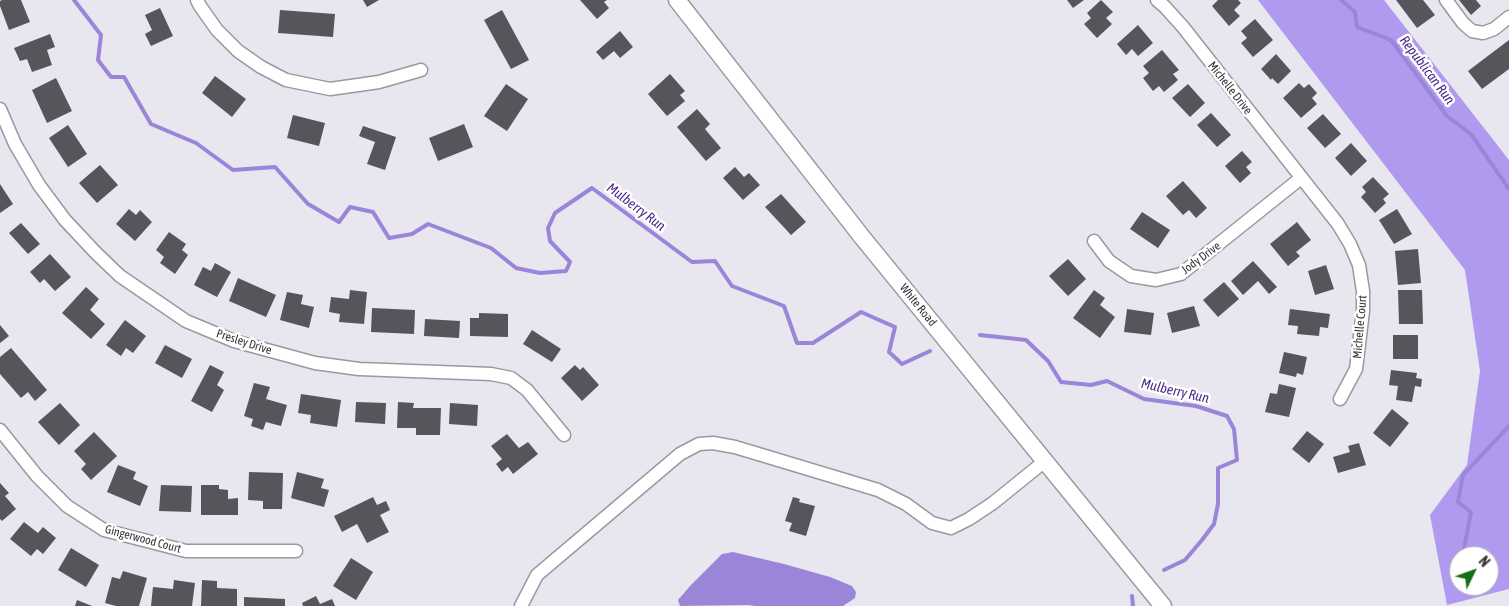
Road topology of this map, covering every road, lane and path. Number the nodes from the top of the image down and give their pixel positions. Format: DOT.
graph roads {
  1 [pos="197,0"];
  2 [pos="677,0"];
  3 [pos="1157,0"];
  4 [pos="1446,0"];
  5 [pos="1509,17"];
  6 [pos="421,70"];
  7 [pos="0,109"];
  8 [pos="1301,178"];
  9 [pos="1094,241"];
  10 [pos="1340,399"];
  11 [pos="0,430"];
  12 [pos="564,435"];
  13 [pos="1045,461"];
  14 [pos="296,551"];
  15 [pos="521,606"];
  16 [pos="1163,606"];
  1 -- 6 [label="street"];
  2 -- 13 [label="street, White Road"];
  3 -- 8 [label="street, Michelle Drive"];
  4 -- 5 [label="street"];
  7 -- 12 [label="street, Presley Drive"];
  8 -- 9 [label="street, Jody Drive"];
  8 -- 10 [label="street, Michelle Court"];
  11 -- 14 [label="street, Gingerwood Court"];
  13 -- 15 [label="street"];
  13 -- 16 [label="street, White Road"];
}
